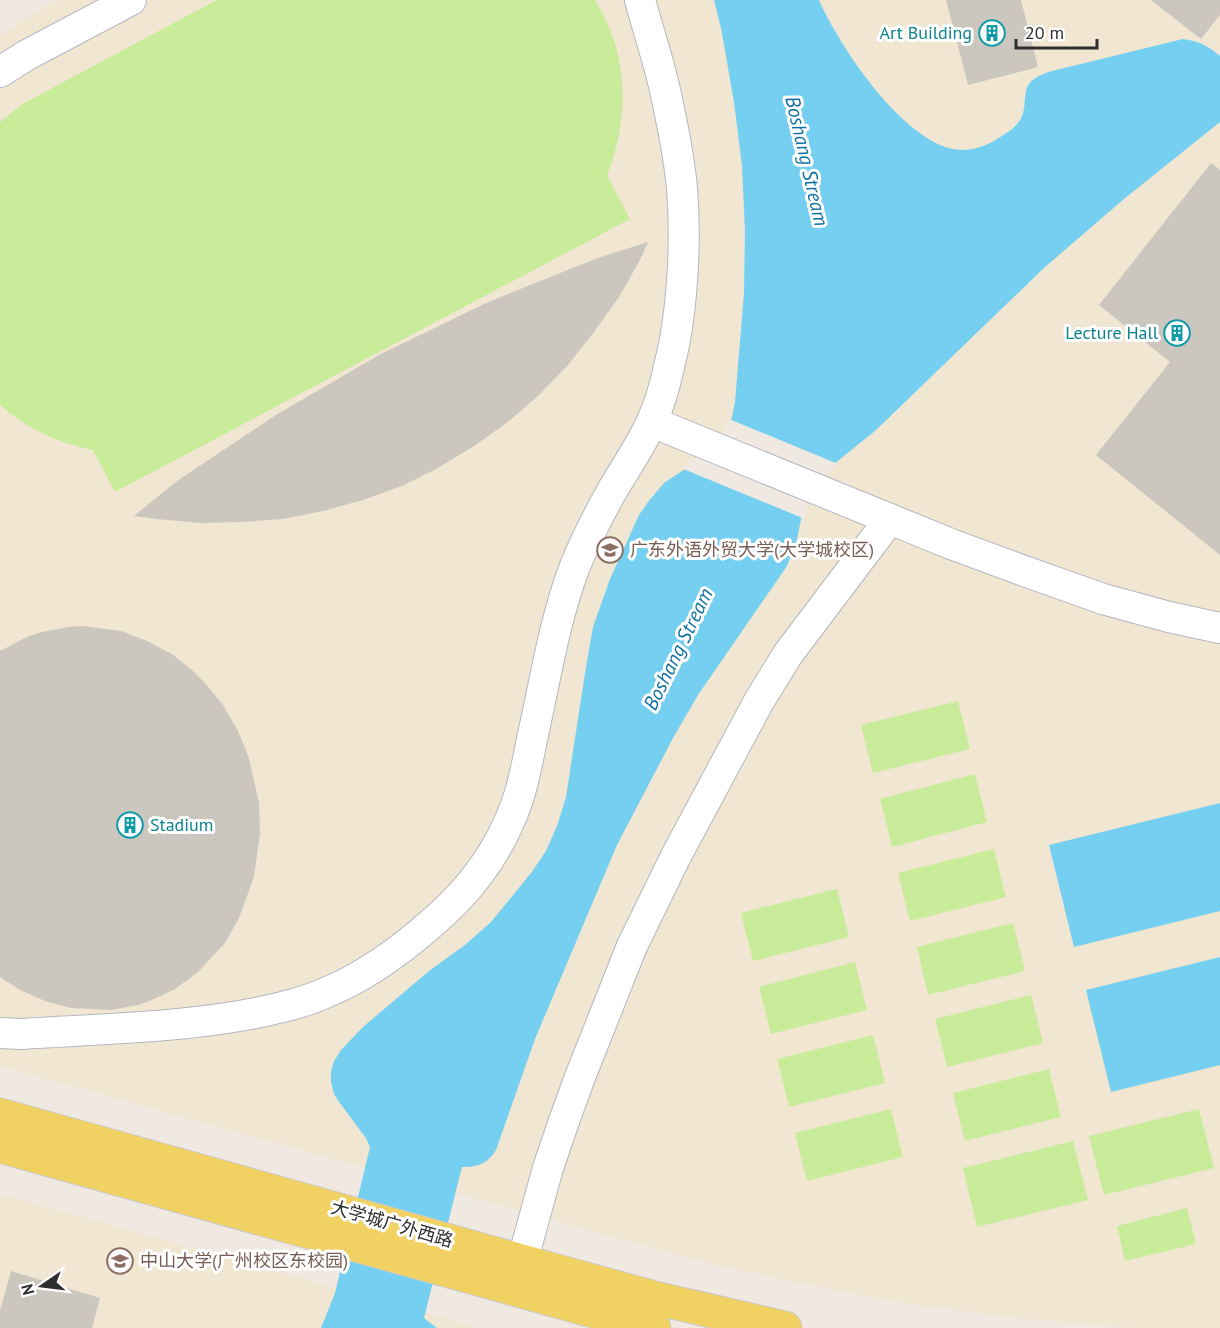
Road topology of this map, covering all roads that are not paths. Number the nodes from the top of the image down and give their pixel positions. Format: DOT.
graph roads {
  1 [pos="131,0"];
  2 [pos="640,0"];
  3 [pos="0,72"];
  4 [pos="652,422"];
  5 [pos="890,519"];
  6 [pos="1220,628"];
  7 [pos="0,1033"];
  8 [pos="0,1115"];
  9 [pos="0,1146"];
  10 [pos="518,1275"];
  11 [pos="654,1328"];
  12 [pos="785,1328"];
  1 -- 3 [label="lane"];
  2 -- 4 [label="lane"];
  4 -- 5 [label="lane"];
  4 -- 7 [label="lane"];
  5 -- 6 [label="lane"];
  5 -- 10 [label="lane"];
  8 -- 10 [label="main road, 大学城广外西路"];
  9 -- 10 [label="main road, 大学城广外西路"];
  10 -- 11 [label="main road, 大学城广外西路"];
  10 -- 12 [label="main road, 大学城广外西路"];
}
